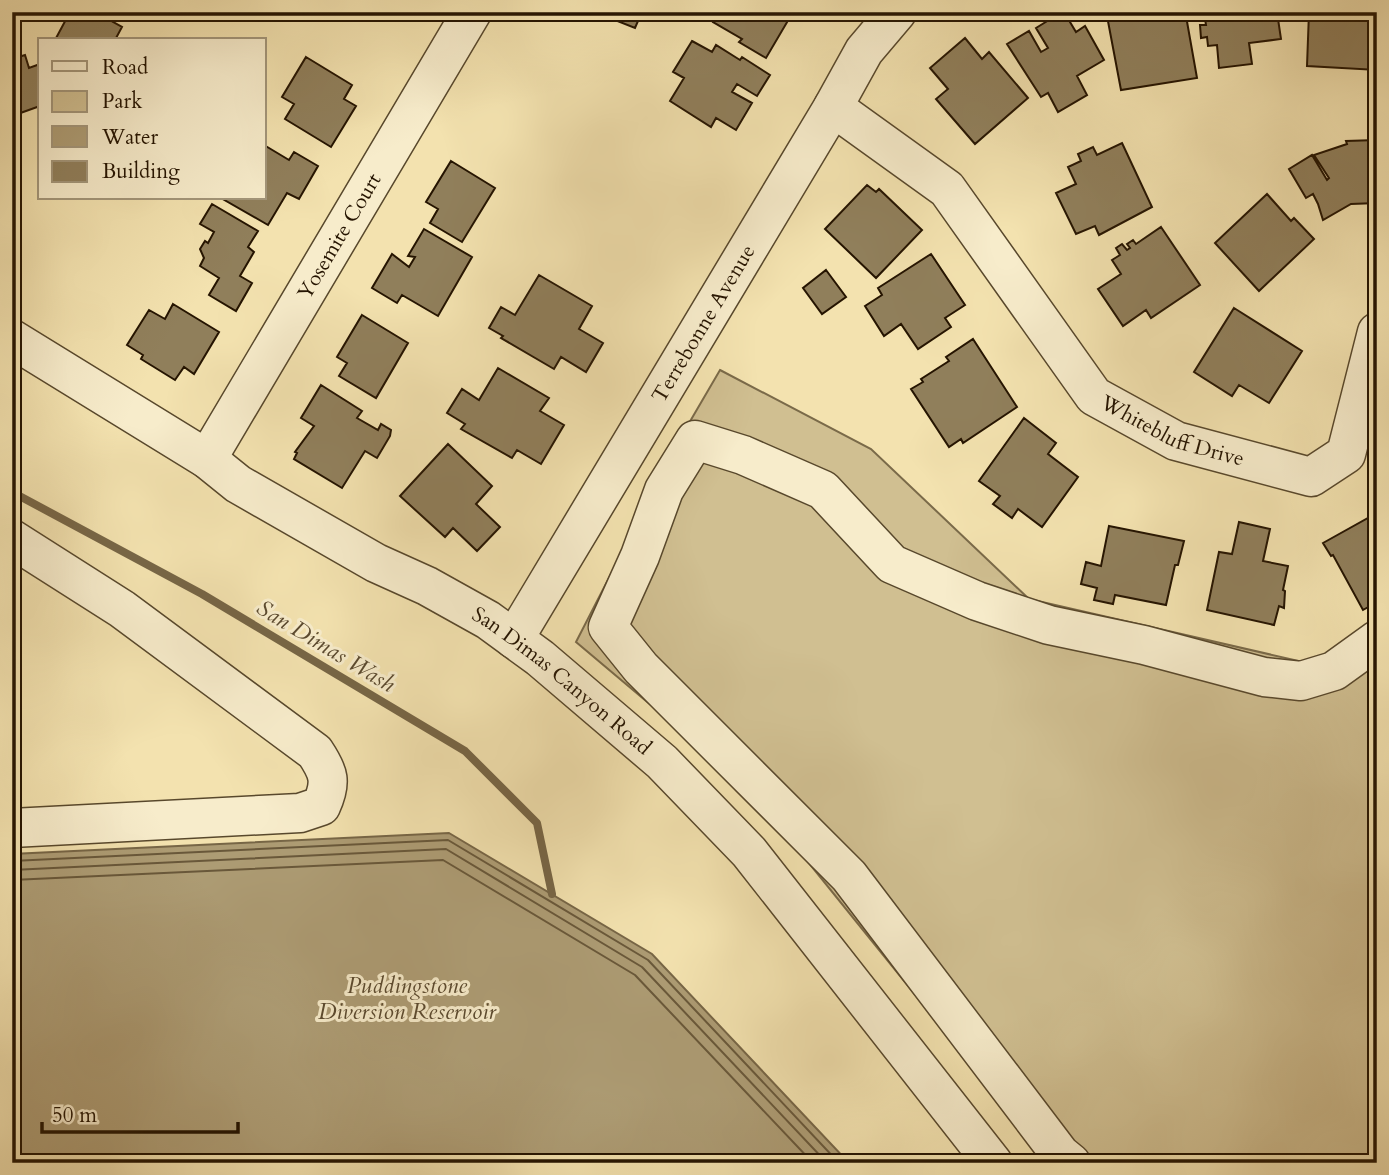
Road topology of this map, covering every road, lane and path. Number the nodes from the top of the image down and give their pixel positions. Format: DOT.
graph roads {
  1 [pos="472,12"];
  2 [pos="897,12"];
  3 [pos="833,107"];
  4 [pos="1377,331"];
  5 [pos="12,339"];
  6 [pos="207,459"];
  7 [pos="12,539"];
  8 [pos="514,639"];
  9 [pos="1377,640"];
  10 [pos="12,828"];
  11 [pos="993,1163"];
  12 [pos="1070,1163"];
  1 -- 6 [label="street, Yosemite Court"];
  2 -- 3 [label="street, Terrebonne Avenue"];
  3 -- 4 [label="street, Whitebluff Drive"];
  3 -- 8 [label="street, Terrebonne Avenue"];
  5 -- 6 [label="street, San Dimas Canyon Road"];
  6 -- 8 [label="street, San Dimas Canyon Road"];
  7 -- 10 [label="street"];
  8 -- 11 [label="street, San Dimas Canyon Road"];
  9 -- 12 [label="street"];
}
